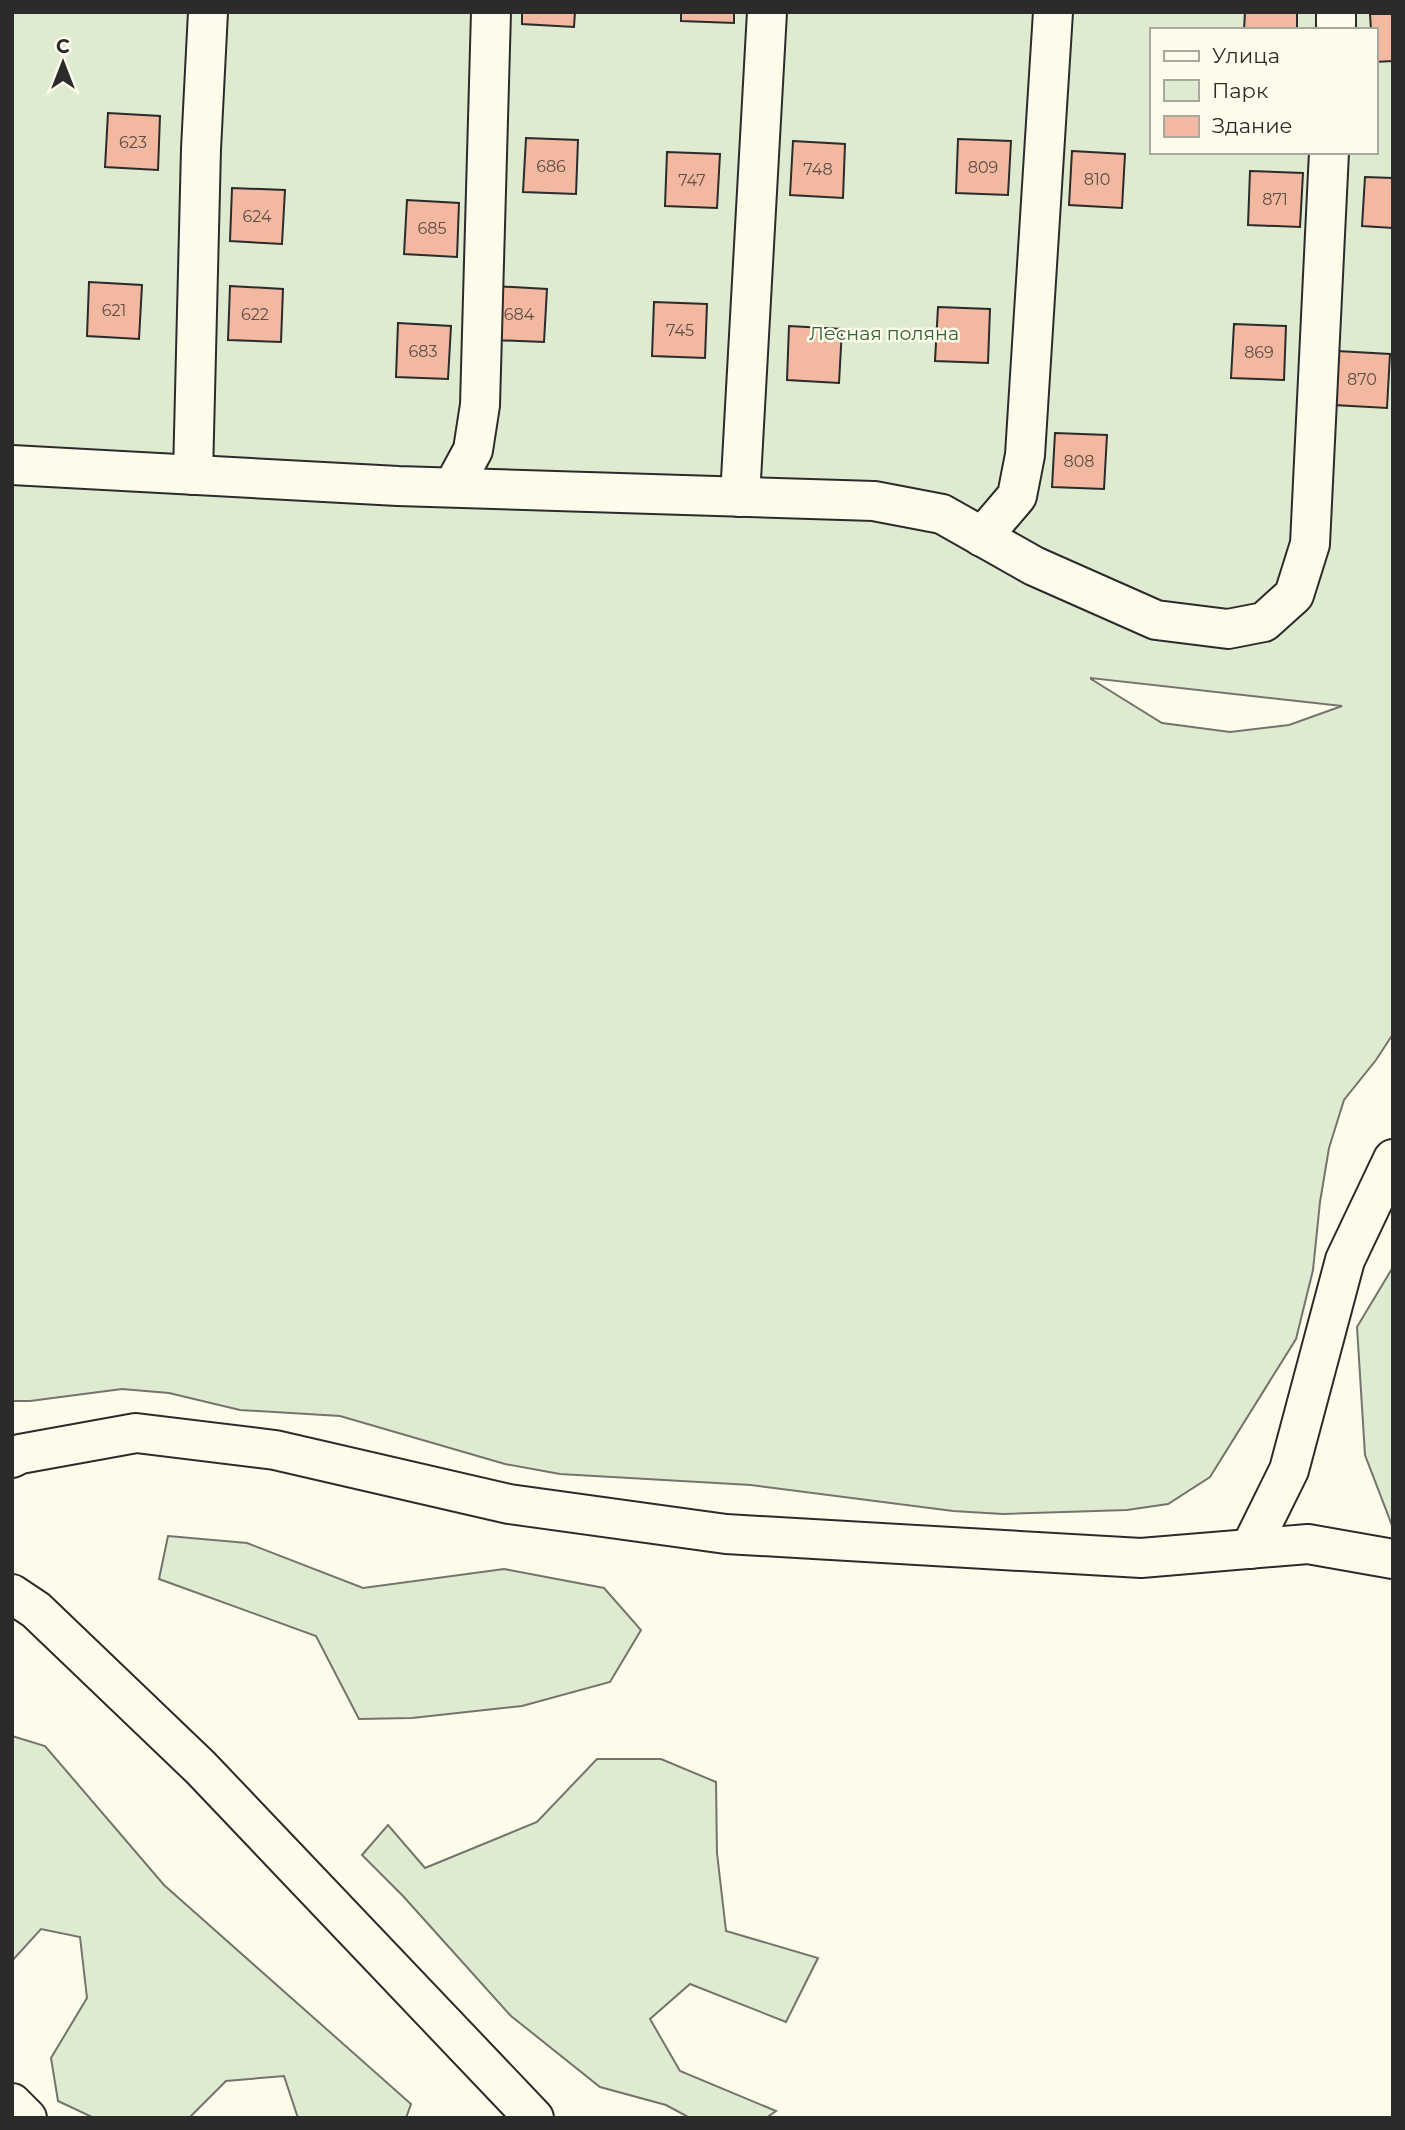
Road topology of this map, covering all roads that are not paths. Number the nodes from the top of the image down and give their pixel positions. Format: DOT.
graph roads {
  1 [pos="208,12"];
  2 [pos="491,12"];
  3 [pos="767,12"];
  4 [pos="1053,12"];
  5 [pos="1329,154"];
  6 [pos="12,466"];
  7 [pos="193,475"];
  8 [pos="453,487"];
  9 [pos="740,497"];
  10 [pos="982,537"];
  11 [pos="1393,1159"];
  12 [pos="12,1458"];
  13 [pos="1250,1549"];
  14 [pos="1393,1559"];
  15 [pos="12,1594"];
  16 [pos="12,2103"];
  17 [pos="27,2118"];
  18 [pos="534,2118"];
  1 -- 7 [label="street"];
  2 -- 8 [label="street"];
  3 -- 9 [label="street"];
  4 -- 10 [label="street"];
  5 -- 10 [label="street"];
  6 -- 7 [label="street"];
  7 -- 8 [label="street"];
  8 -- 9 [label="street"];
  9 -- 10 [label="street"];
  11 -- 13 [label="street"];
  12 -- 13 [label="street"];
  13 -- 14 [label="street"];
  15 -- 18 [label="street"];
  16 -- 17 [label="street"];
}
